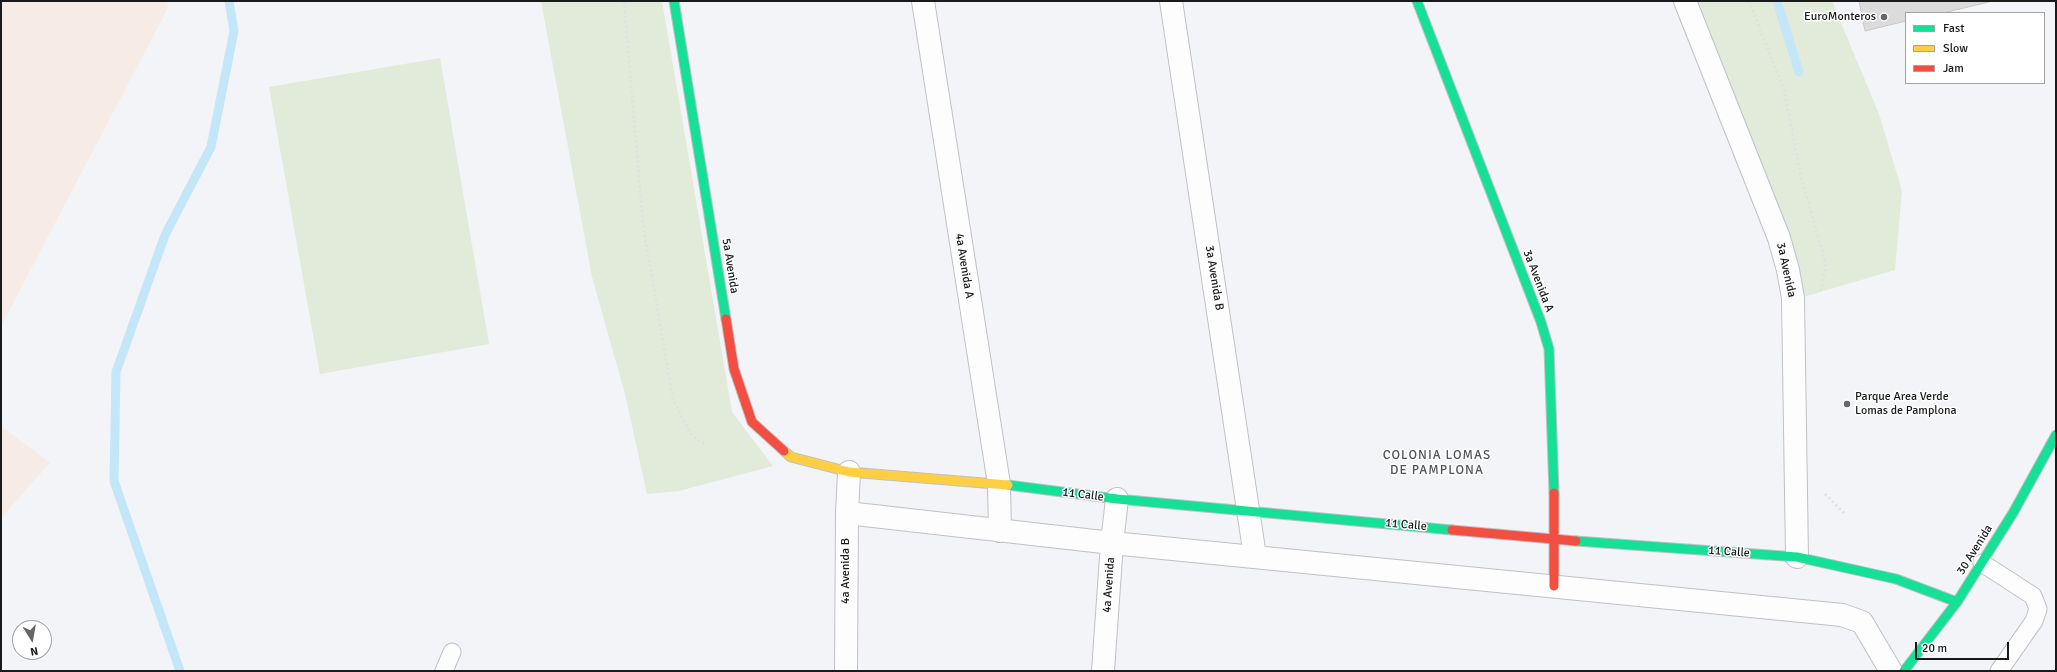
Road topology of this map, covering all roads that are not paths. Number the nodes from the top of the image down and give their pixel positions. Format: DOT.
graph roads {
  1 [pos="674,1"];
  2 [pos="923,1"];
  3 [pos="1171,1"];
  4 [pos="1417,1"];
  5 [pos="1685,1"];
  6 [pos="2056,435"];
  7 [pos="849,472"];
  8 [pos="999,484"];
  9 [pos="1117,499"];
  10 [pos="1250,511"];
  11 [pos="847,513"];
  12 [pos="1000,531"];
  13 [pos="1555,539"];
  14 [pos="1112,543"];
  15 [pos="1255,556"];
  16 [pos="1797,557"];
  17 [pos="1982,563"];
  18 [pos="1554,586"];
  19 [pos="1957,602"];
  20 [pos="452,652"];
  21 [pos="444,671"];
  22 [pos="846,671"];
  23 [pos="1103,671"];
  24 [pos="1891,671"];
  25 [pos="1904,671"];
  26 [pos="1999,671"];
  1 -- 7 [label="street, 5a Avenida"];
  2 -- 8 [label="street, 4a Avenida A"];
  3 -- 10 [label="street, 3a Avenida B"];
  4 -- 13 [label="street, 3a Avenida A"];
  5 -- 16 [label="street, 3a Avenida"];
  6 -- 17 [label="street, 30 Avenida"];
  7 -- 8 [label="street, 11 Calle"];
  7 -- 11 [label="street, 4a Avenida B"];
  8 -- 9 [label="street, 11 Calle"];
  8 -- 12 [label="street, 4a Avenida A"];
  9 -- 10 [label="street, 11 Calle"];
  9 -- 14 [label="street, 4a Avenida"];
  10 -- 13 [label="street, 11 Calle"];
  10 -- 15 [label="street, 3a Avenida B"];
  11 -- 12 [label="street"];
  11 -- 22 [label="street, 4a Avenida B"];
  12 -- 14 [label="street"];
  13 -- 16 [label="street, 11 Calle"];
  13 -- 18 [label="street, 3a Avenida A"];
  14 -- 15 [label="street"];
  14 -- 23 [label="street, 4a Avenida"];
  15 -- 18 [label="street"];
  16 -- 19 [label="street, 11 Calle"];
  17 -- 19 [label="street, 30 Avenida"];
  17 -- 26 [label="lane"];
  18 -- 24 [label="street"];
  19 -- 25 [label="street, 30 Avenida"];
  20 -- 21 [label="lane"];
}
